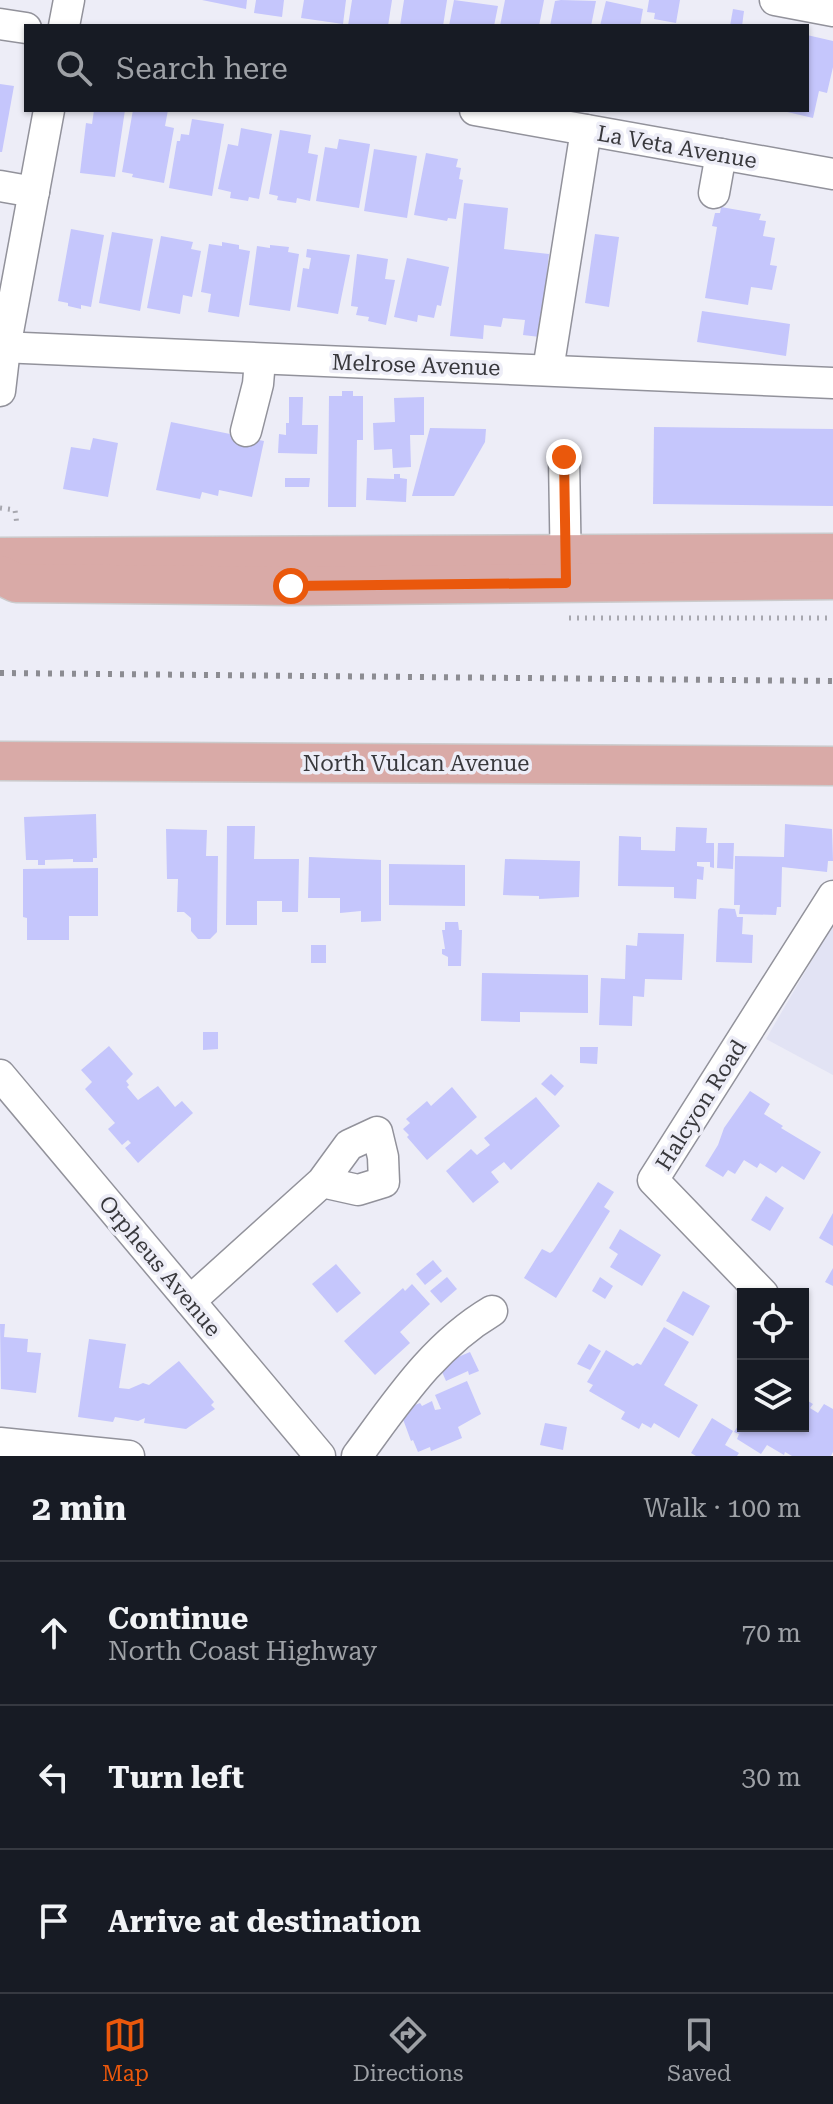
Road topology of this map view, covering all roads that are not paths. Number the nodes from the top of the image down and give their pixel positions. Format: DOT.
graph roads {
  1 [pos="69,0"];
  2 [pos="775,0"];
  3 [pos="833,11"];
  4 [pos="0,24"];
  5 [pos="64,24"];
  6 [pos="24,28"];
  7 [pos="49,112"];
  8 [pos="486,112"];
  9 [pos="586,130"];
  10 [pos="721,154"];
  11 [pos="833,174"];
  12 [pos="0,186"];
  13 [pos="34,192"];
  14 [pos="714,193"];
  15 [pos="2,347"];
  16 [pos="260,360"];
  17 [pos="548,370"];
  18 [pos="833,383"];
  19 [pos="0,391"];
  20 [pos="246,431"];
  21 [pos="564,457"];
  22 [pos="9,547"];
  23 [pos="833,553"];
  24 [pos="566,569"];
  25 [pos="0,575"];
  26 [pos="833,580"];
  27 [pos="0,761"];
  28 [pos="833,766"];
  29 [pos="833,896"];
  30 [pos="0,1075"];
  31 [pos="322,1182"];
  32 [pos="757,1288"];
  33 [pos="190,1301"];
  34 [pos="492,1311"];
  35 [pos="0,1443"];
  36 [pos="129,1456"];
  37 [pos="320,1456"];
  38 [pos="357,1456"];
  1 -- 5 [label="street"];
  2 -- 3 [label="street"];
  4 -- 6 [label="street"];
  7 -- 13 [label="street"];
  8 -- 9 [label="street, La Veta Avenue"];
  9 -- 10 [label="street, La Veta Avenue"];
  9 -- 17 [label="street"];
  10 -- 11 [label="street, La Veta Avenue"];
  10 -- 14 [label="street"];
  12 -- 13 [label="street"];
  13 -- 15 [label="street"];
  15 -- 16 [label="street, Melrose Avenue"];
  15 -- 19 [label="street"];
  16 -- 17 [label="street, Melrose Avenue"];
  16 -- 20 [label="street"];
  17 -- 18 [label="street, Melrose Avenue"];
  21 -- 24 [label="street"];
  22 -- 24 [label="main road"];
  23 -- 24 [label="main road"];
  24 -- 25 [label="main road"];
  24 -- 26 [label="main road"];
  27 -- 28 [label="main road, North Vulcan Avenue"];
  29 -- 32 [label="street, Halcyon Road"];
  30 -- 33 [label="street, Orpheus Avenue"];
  31 -- 33 [label="street"];
  33 -- 37 [label="street, Orpheus Avenue"];
  34 -- 38 [label="street"];
  35 -- 36 [label="street"];
}
